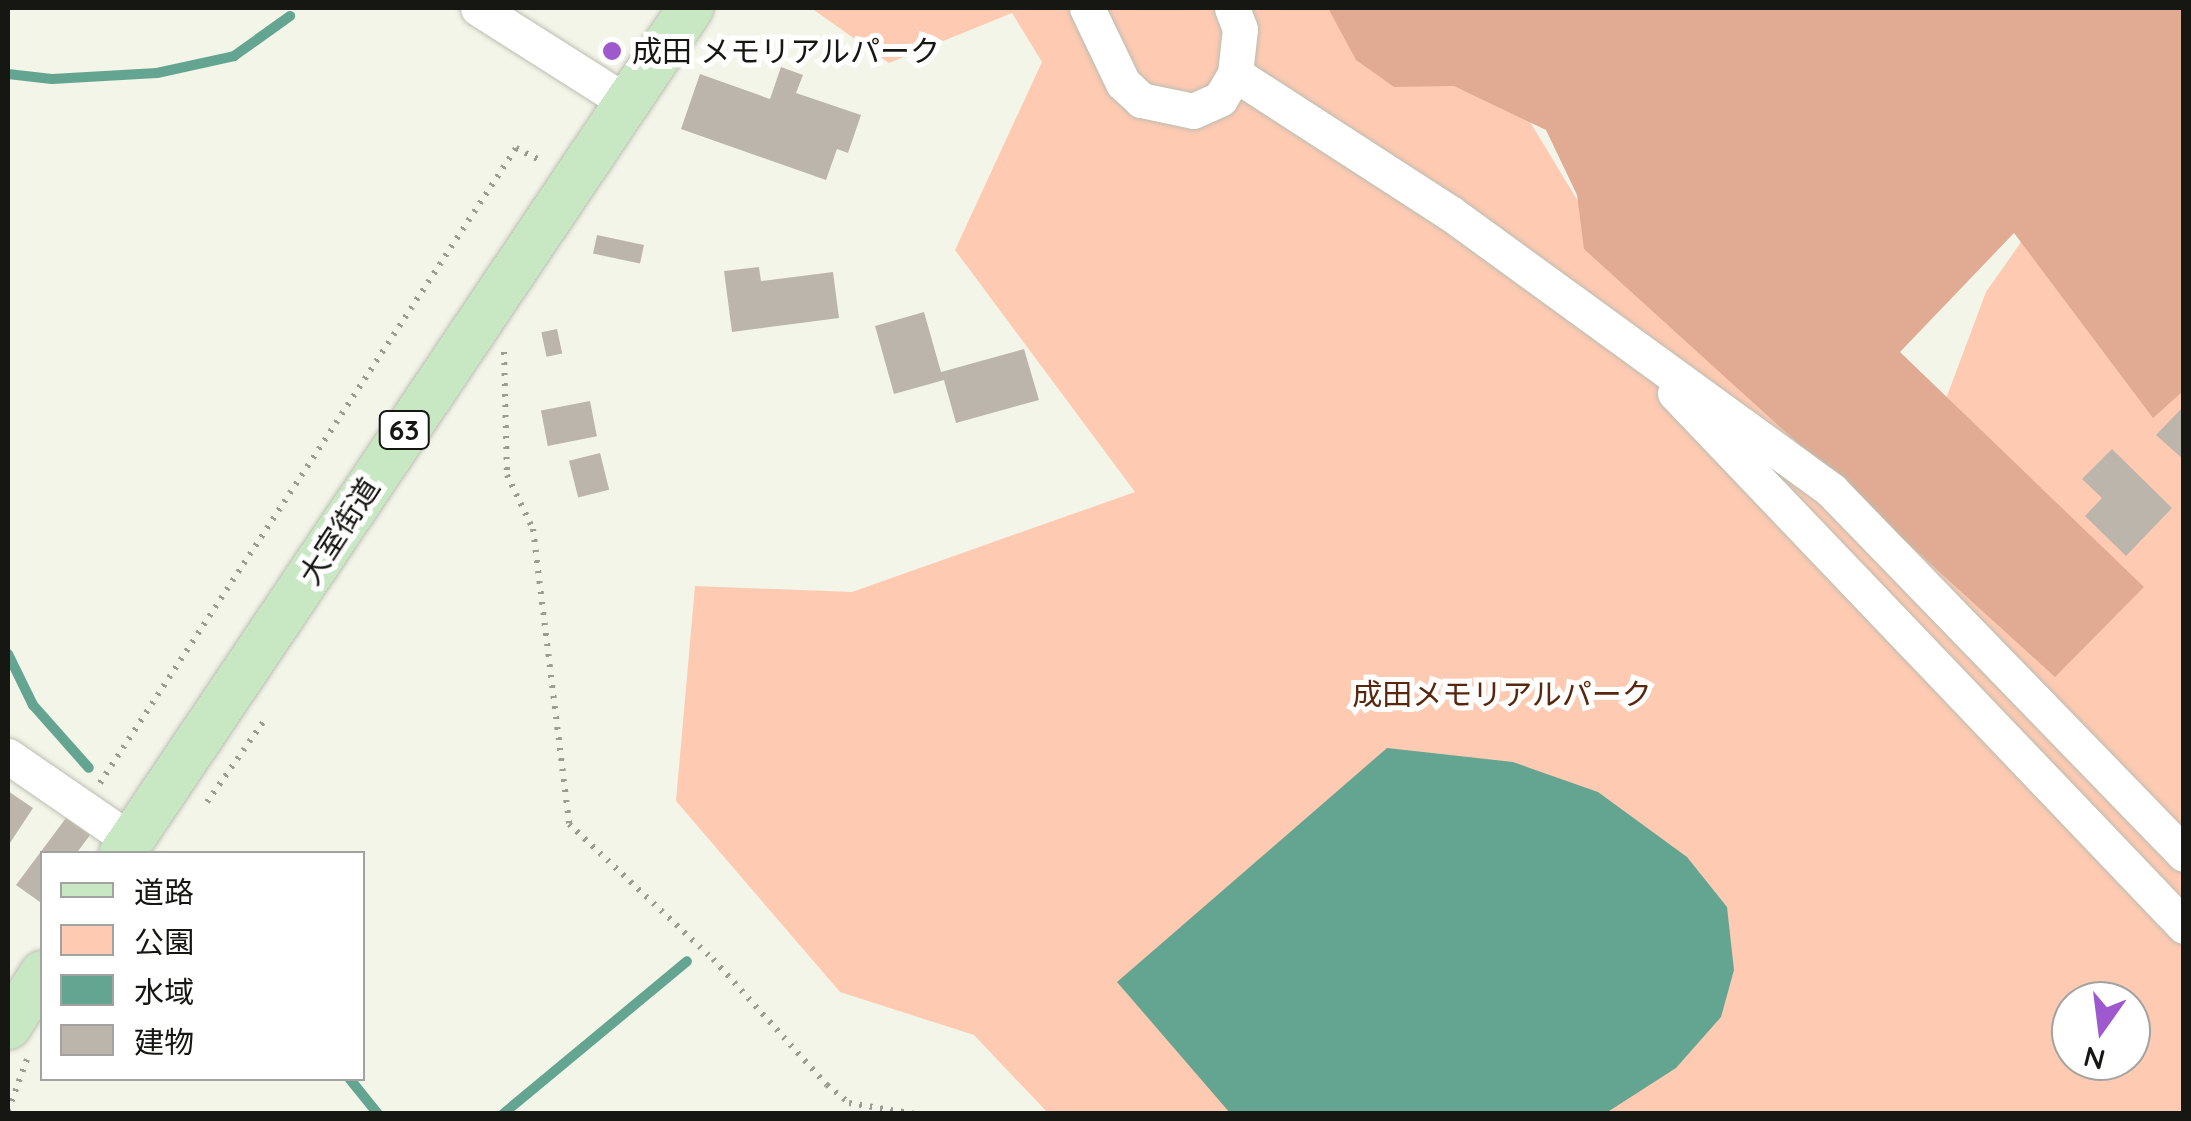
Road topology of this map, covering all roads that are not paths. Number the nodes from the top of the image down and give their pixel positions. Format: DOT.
graph roads {
  1 [pos="478,8"];
  2 [pos="690,8"];
  3 [pos="1088,8"];
  4 [pos="1232,8"];
  5 [pos="1234,74"];
  6 [pos="626,102"];
  7 [pos="1624,336"];
  8 [pos="8,756"];
  9 [pos="126,847"];
  10 [pos="2184,854"];
  11 [pos="2184,926"];
  12 [pos="40,979"];
  13 [pos="21,1038"];
  1 -- 6 [label="street"];
  2 -- 6 [label="main road, 大室街道 / 63"];
  3 -- 5 [label="street"];
  4 -- 5 [label="street"];
  5 -- 7 [label="street"];
  6 -- 9 [label="main road, 大室街道 / 63"];
  7 -- 10 [label="street"];
  7 -- 11 [label="street"];
  8 -- 9 [label="street"];
  12 -- 13 [label="main road"];
}
